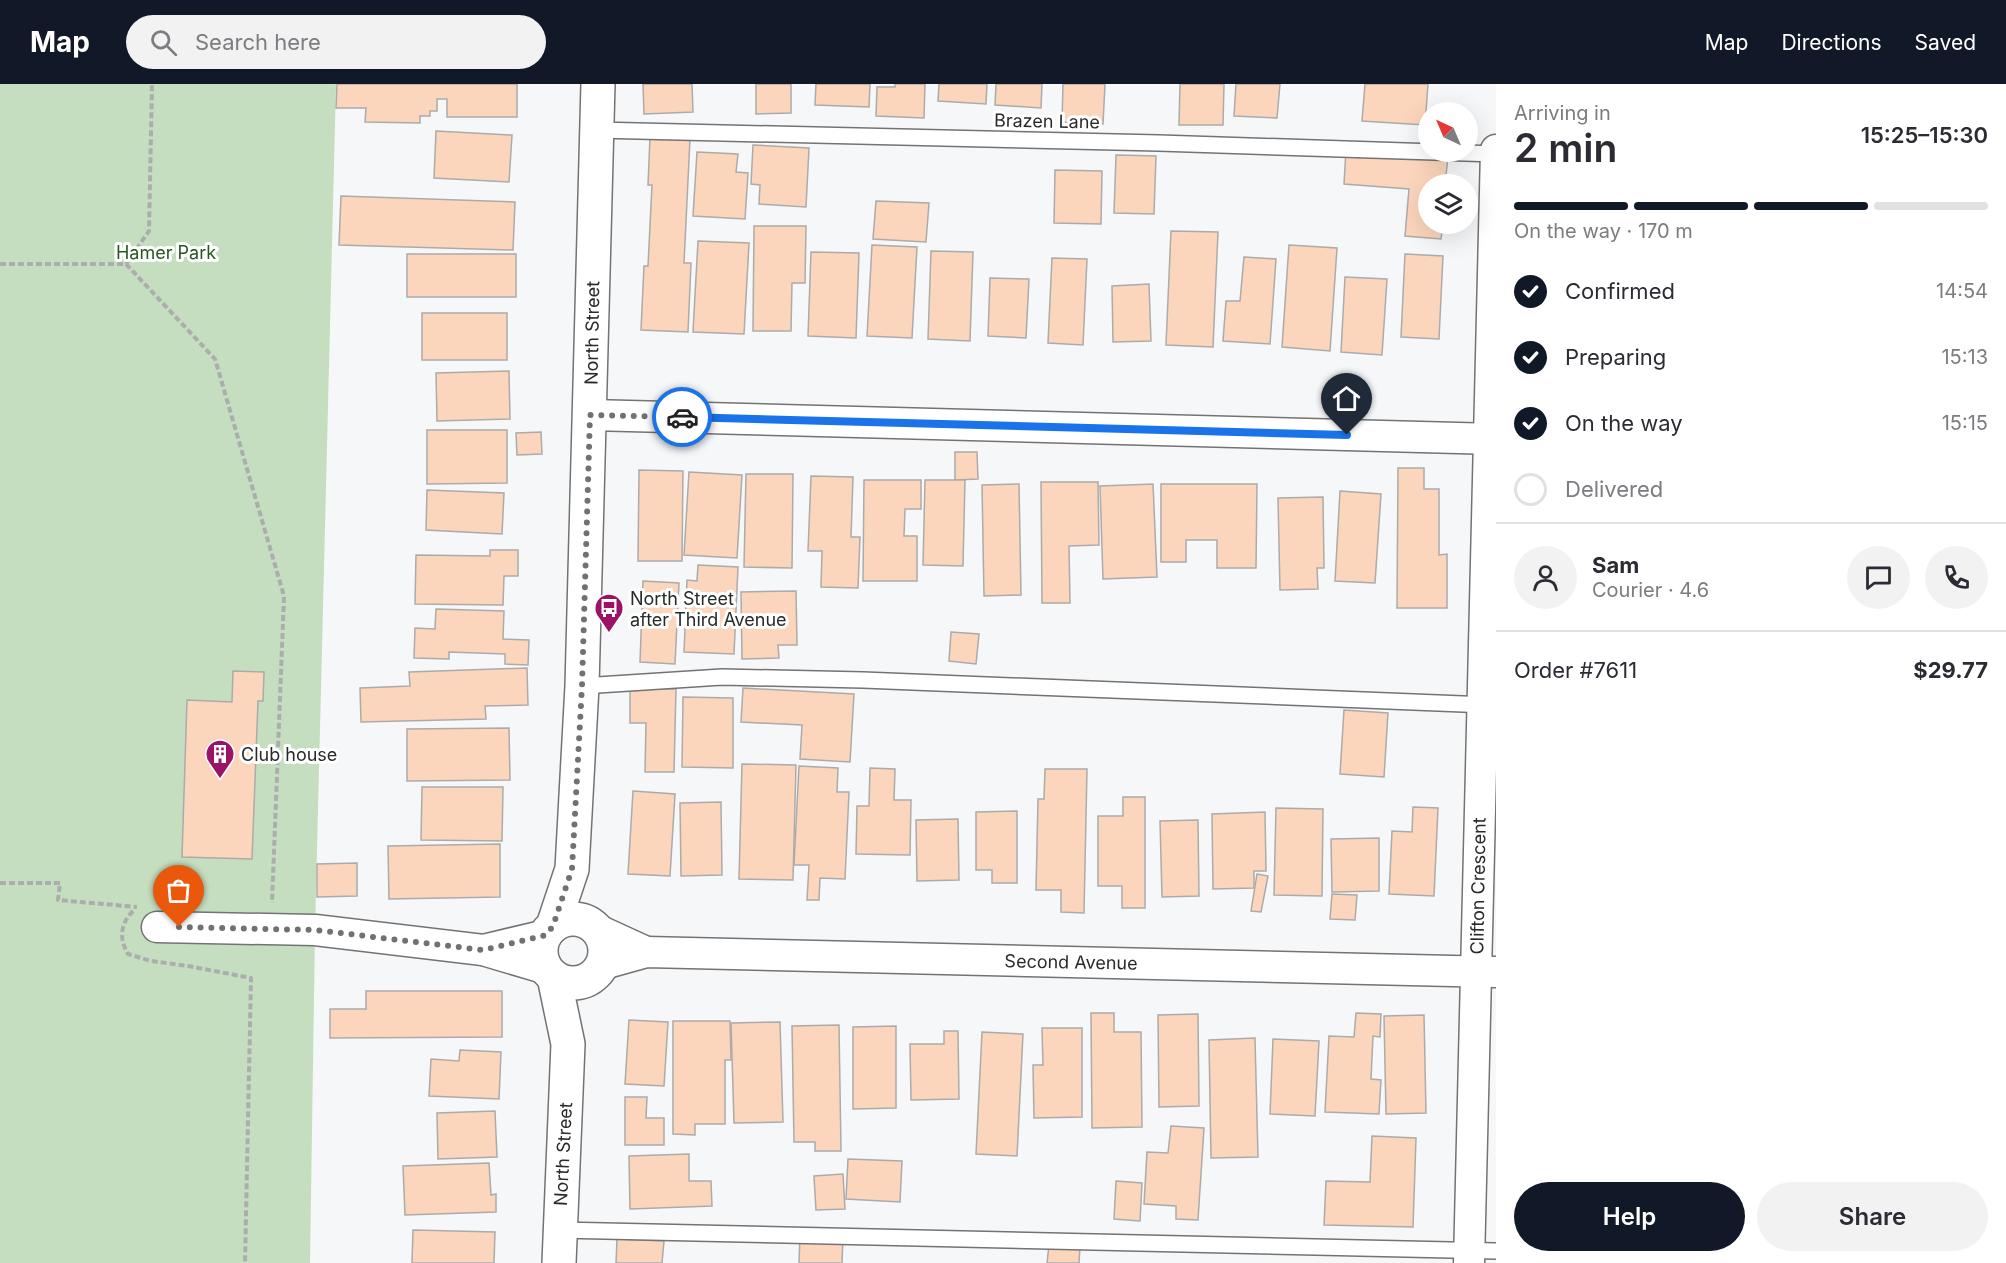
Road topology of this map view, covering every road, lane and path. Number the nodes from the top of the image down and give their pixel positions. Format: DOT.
graph roads {
  1 [pos="152,84"];
  2 [pos="598,84"];
  3 [pos="597,130"];
  4 [pos="1496,152"];
  5 [pos="0,264"];
  6 [pos="126,264"];
  7 [pos="590,415"];
  8 [pos="1492,439"];
  9 [pos="582,686"];
  10 [pos="1489,705"];
  11 [pos="572,869"];
  12 [pos="0,883"];
  13 [pos="272,907"];
  14 [pos="593,926"];
  15 [pos="157,927"];
  16 [pos="549,931"];
  17 [pos="483,950"];
  18 [pos="646,952"];
  19 [pos="595,972"];
  20 [pos="1486,972"];
  21 [pos="550,973"];
  22 [pos="568,1044"];
  23 [pos="560,1230"];
  24 [pos="1478,1255"];
  25 [pos="245,1263"];
  26 [pos="559,1263"];
  1 -- 6 [label="path"];
  2 -- 3 [label="main road, North Street"];
  3 -- 4 [label="lane, Brazen Lane"];
  3 -- 7 [label="main road, North Street"];
  4 -- 8 [label="street, Clifton Crescent"];
  5 -- 6 [label="path"];
  6 -- 13 [label="path"];
  7 -- 8 [label="street"];
  7 -- 9 [label="main road, North Street"];
  8 -- 10 [label="street, Clifton Crescent"];
  9 -- 10 [label="lane"];
  9 -- 11 [label="main road, North Street"];
  10 -- 20 [label="street, Clifton Crescent"];
  11 -- 14 [label="main road, North Street"];
  11 -- 16 [label="main road, North Street"];
  12 -- 25 [label="path"];
  14 -- 16 [label="main road"];
  14 -- 18 [label="street, Second Avenue"];
  14 -- 19 [label="main road"];
  15 -- 17 [label="street"];
  16 -- 17 [label="street"];
  16 -- 21 [label="main road"];
  17 -- 21 [label="street"];
  18 -- 19 [label="street, Second Avenue"];
  18 -- 20 [label="street, Second Avenue"];
  19 -- 21 [label="main road"];
  19 -- 22 [label="main road, North Street"];
  20 -- 24 [label="street, Clifton Crescent"];
  21 -- 22 [label="main road, North Street"];
  22 -- 23 [label="main road, North Street"];
  23 -- 24 [label="lane"];
  23 -- 26 [label="main road, North Street"];
}
